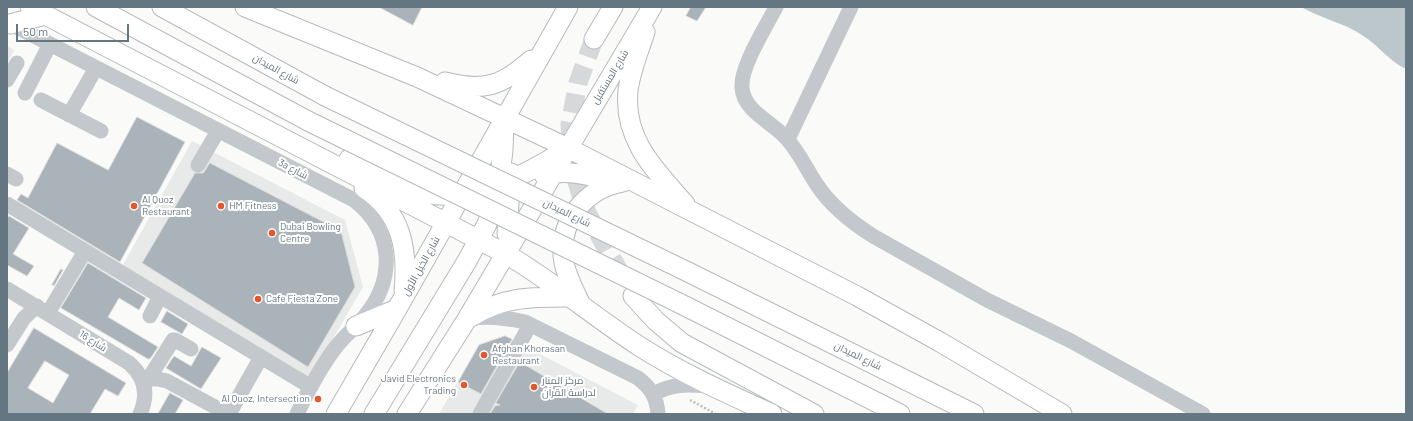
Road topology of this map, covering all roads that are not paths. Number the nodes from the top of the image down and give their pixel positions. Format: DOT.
graph roads {
  1 [pos="96,7"];
  2 [pos="162,7"];
  3 [pos="245,7"];
  4 [pos="568,7"];
  5 [pos="613,7"];
  6 [pos="652,7"];
  7 [pos="776,7"];
  8 [pos="851,7"];
  9 [pos="37,11"];
  10 [pos="8,24"];
  11 [pos="594,40"];
  12 [pos="50,44"];
  13 [pos="542,51"];
  14 [pos="17,62"];
  15 [pos="96,68"];
  16 [pos="417,77"];
  17 [pos="7,80"];
  18 [pos="25,93"];
  19 [pos="41,100"];
  20 [pos="69,115"];
  21 [pos="511,120"];
  22 [pos="100,131"];
  23 [pos="218,131"];
  24 [pos="788,139"];
  25 [pos="568,148"];
  26 [pos="317,156"];
  27 [pos="198,165"];
  28 [pos="554,173"];
  29 [pos="632,181"];
  30 [pos="504,185"];
  31 [pos="462,194"];
  32 [pos="7,204"];
  33 [pos="691,212"];
  34 [pos="446,222"];
  35 [pos="479,240"];
  36 [pos="85,251"];
  37 [pos="506,254"];
  38 [pos="7,289"];
  39 [pos="160,296"];
  40 [pos="632,296"];
  41 [pos="576,300"];
  42 [pos="401,303"];
  43 [pos="42,310"];
  44 [pos="150,316"];
  45 [pos="467,318"];
  46 [pos="527,323"];
  47 [pos="356,326"];
  48 [pos="7,345"];
  49 [pos="191,349"];
  50 [pos="261,357"];
  51 [pos="146,379"];
  52 [pos="710,386"];
  53 [pos="311,387"];
  54 [pos="654,394"];
  55 [pos="140,414"];
  56 [pos="229,414"];
  57 [pos="297,414"];
  58 [pos="336,414"];
  59 [pos="374,414"];
  60 [pos="407,414"];
  61 [pos="480,414"];
  62 [pos="658,414"];
  63 [pos="772,414"];
  64 [pos="814,414"];
  65 [pos="900,414"];
  66 [pos="974,414"];
  67 [pos="1062,414"];
  68 [pos="1203,414"];
  1 -- 65 [label="main road, bridge"];
  2 -- 66 [label="main road, شارع الميدان, bridge"];
  3 -- 16 [label="main road"];
  4 -- 13 [label="main road"];
  5 -- 11 [label="main road"];
  6 -- 25 [label="main road, شارع المستقبل"];
  6 -- 33 [label="main road"];
  7 -- 24 [label="street"];
  8 -- 24 [label="street"];
  9 -- 10 [label="main road"];
  9 -- 26 [label="main road"];
  10 -- 12 [label="street, 3a شارع"];
  12 -- 15 [label="street, 3a شارع"];
  12 -- 18 [label="street"];
  13 -- 16 [label="main road"];
  13 -- 21 [label="main road"];
  14 -- 17 [label="street"];
  15 -- 20 [label="street"];
  15 -- 23 [label="street, 3a شارع"];
  16 -- 21 [label="main road"];
  19 -- 20 [label="street"];
  20 -- 22 [label="street"];
  21 -- 25 [label="main road"];
  21 -- 30 [label="main road"];
  21 -- 31 [label="main road, شارع الخيل الأول"];
  23 -- 27 [label="street"];
  23 -- 47 [label="street, 3a شارع"];
  24 -- 68 [label="street"];
  25 -- 28 [label="main road"];
  25 -- 29 [label="main road"];
  25 -- 30 [label="main road"];
  26 -- 31 [label="main road"];
  26 -- 34 [label="main road"];
  26 -- 42 [label="main road"];
  28 -- 29 [label="main road"];
  28 -- 30 [label="main road"];
  28 -- 37 [label="main road"];
  29 -- 33 [label="main road"];
  29 -- 41 [label="main road"];
  30 -- 31 [label="main road"];
  30 -- 34 [label="main road"];
  30 -- 35 [label="main road"];
  30 -- 37 [label="main road"];
  31 -- 34 [label="main road, شارع الخيل الأول"];
  32 -- 36 [label="street"];
  33 -- 67 [label="main road"];
  34 -- 35 [label="main road"];
  34 -- 42 [label="main road, شارع الخيل الأول"];
  35 -- 37 [label="main road"];
  35 -- 59 [label="main road"];
  36 -- 39 [label="street"];
  36 -- 43 [label="street"];
  37 -- 41 [label="main road"];
  37 -- 45 [label="main road"];
  38 -- 43 [label="street, شارع 16"];
  39 -- 44 [label="street"];
  39 -- 50 [label="street"];
  40 -- 64 [label="main road"];
  41 -- 45 [label="main road"];
  41 -- 52 [label="main road"];
  42 -- 47 [label="main road"];
  42 -- 58 [label="main road, شارع الخيل الأول"];
  43 -- 48 [label="street"];
  43 -- 51 [label="street, شارع 16"];
  45 -- 46 [label="street"];
  45 -- 60 [label="main road"];
  46 -- 54 [label="street"];
  46 -- 61 [label="street"];
  47 -- 53 [label="street, 3a شارع"];
  49 -- 51 [label="street"];
  50 -- 53 [label="street"];
  50 -- 56 [label="street"];
  51 -- 55 [label="street, شارع 16"];
  51 -- 56 [label="street"];
  52 -- 54 [label="street"];
  52 -- 63 [label="main road"];
  53 -- 57 [label="street, 3a شارع"];
  54 -- 62 [label="street"];
}
